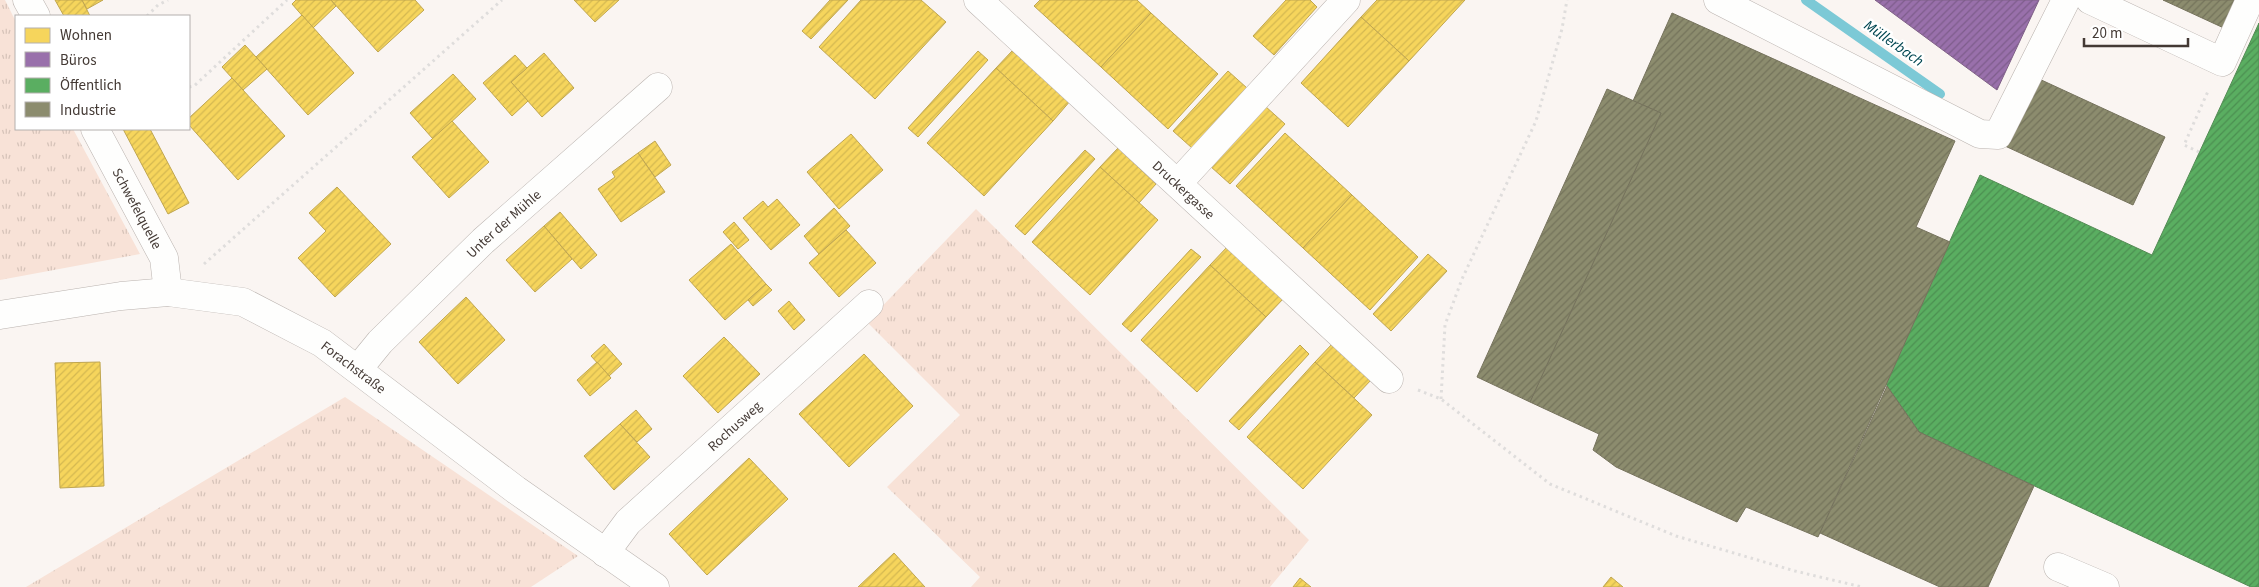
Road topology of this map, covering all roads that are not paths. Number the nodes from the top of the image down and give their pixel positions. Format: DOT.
graph roads {
  1 [pos="27,0"];
  2 [pos="979,0"];
  3 [pos="1346,0"];
  4 [pos="1718,0"];
  5 [pos="2066,0"];
  6 [pos="2090,0"];
  7 [pos="2250,0"];
  8 [pos="35,15"];
  9 [pos="658,87"];
  10 [pos="96,130"];
  11 [pos="1178,183"];
  12 [pos="168,292"];
  13 [pos="870,304"];
  14 [pos="0,315"];
  15 [pos="358,370"];
  16 [pos="1389,379"];
  17 [pos="606,552"];
  18 [pos="2058,567"];
  19 [pos="654,587"];
  20 [pos="2105,587"];
  1 -- 8 [label="street"];
  2 -- 11 [label="street, Druckergasse"];
  3 -- 11 [label="street"];
  4 -- 5 [label="street"];
  6 -- 7 [label="street"];
  9 -- 15 [label="street, Unter der Mühle"];
  10 -- 12 [label="street, Schwefelquelle"];
  11 -- 16 [label="street, Druckergasse"];
  12 -- 14 [label="street, Forachstraße"];
  12 -- 15 [label="street, Forachstraße"];
  13 -- 17 [label="street, Rochusweg"];
  15 -- 17 [label="street, Forachstraße"];
  17 -- 19 [label="street, Forachstraße"];
  18 -- 20 [label="street"];
}
